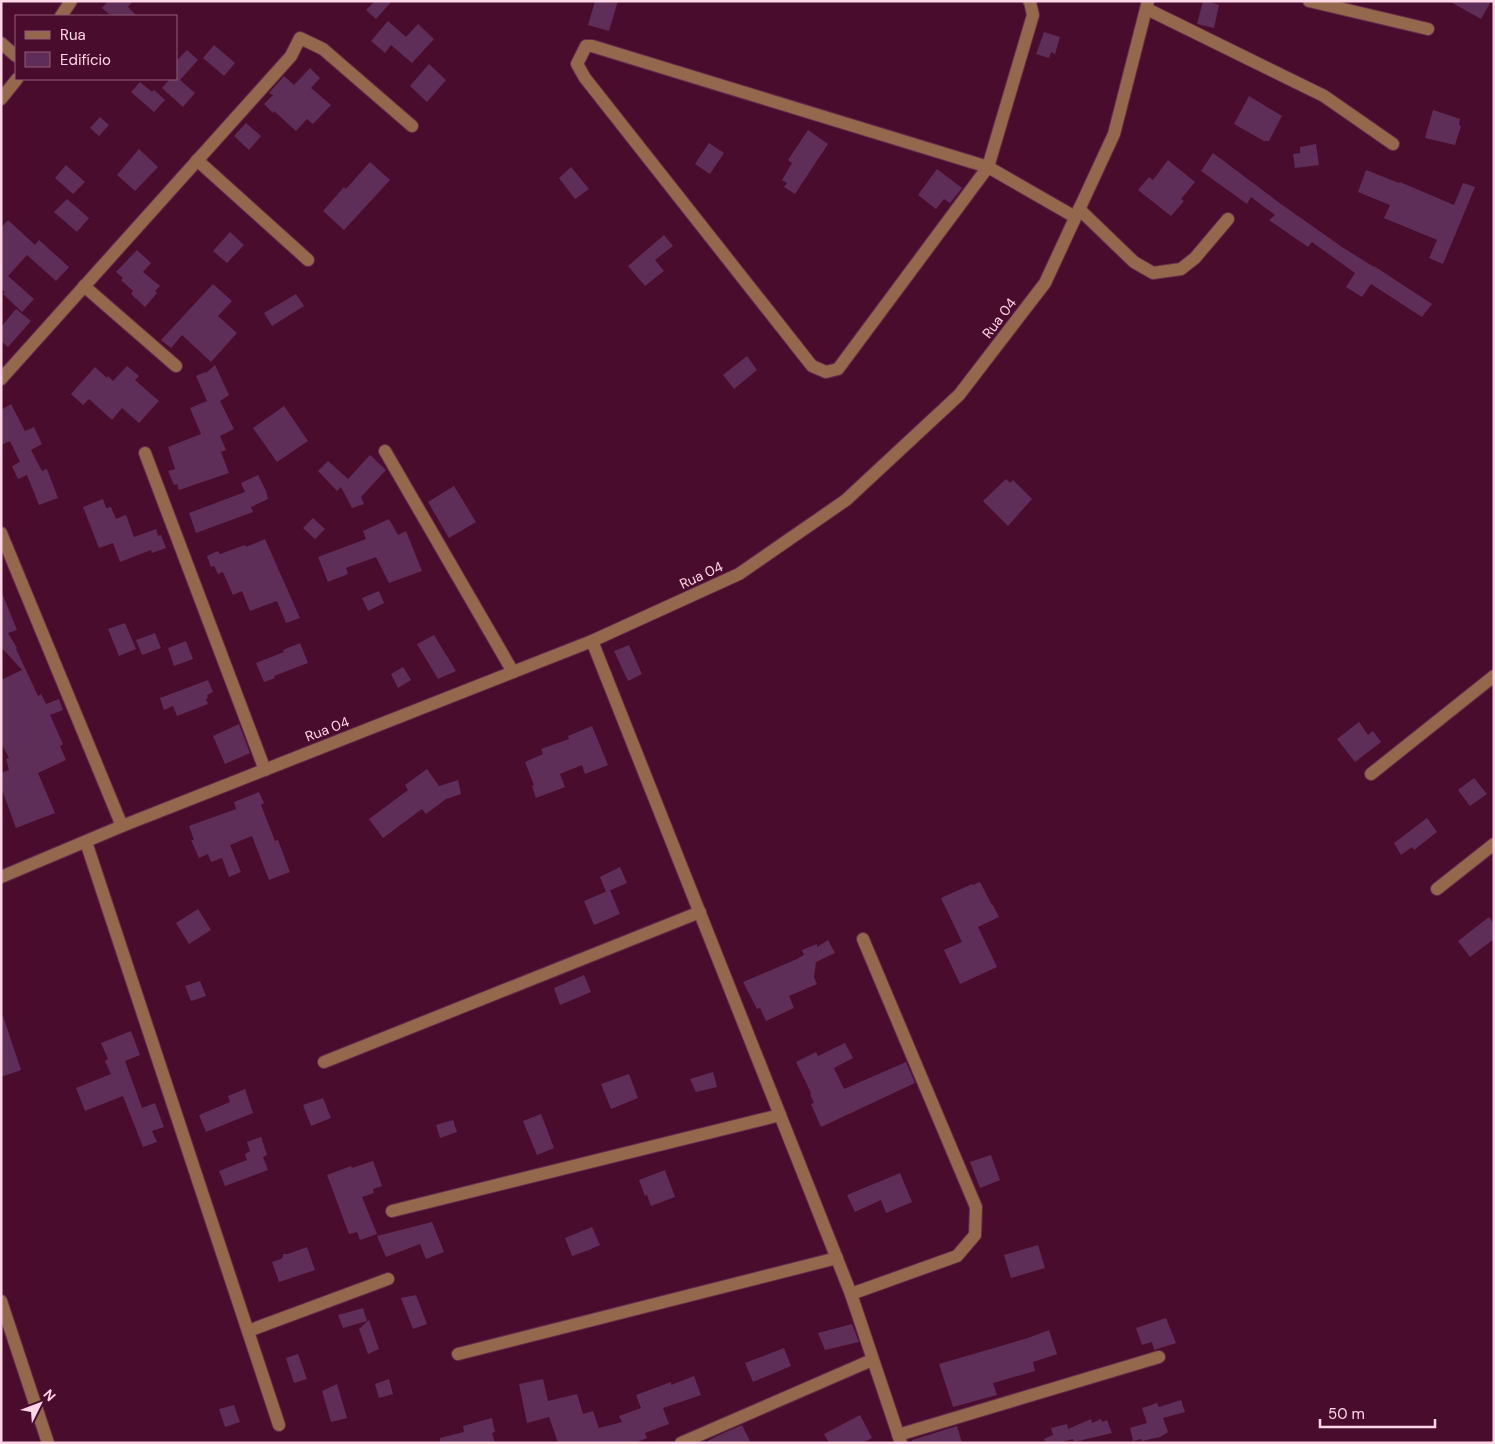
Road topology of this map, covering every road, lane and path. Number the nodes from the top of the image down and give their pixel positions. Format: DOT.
graph roads {
  1 [pos="71,1"];
  2 [pos="1028,1"];
  3 [pos="1309,1"];
  4 [pos="1148,5"];
  5 [pos="62,15"];
  6 [pos="1428,29"];
  7 [pos="1,43"];
  8 [pos="15,55"];
  9 [pos="16,80"];
  10 [pos="1,99"];
  11 [pos="412,126"];
  12 [pos="1393,144"];
  13 [pos="197,160"];
  14 [pos="988,167"];
  15 [pos="1077,213"];
  16 [pos="1228,219"];
  17 [pos="308,260"];
  18 [pos="84,286"];
  19 [pos="176,366"];
  20 [pos="1,379"];
  21 [pos="385,451"];
  22 [pos="145,453"];
  23 [pos="1,534"];
  24 [pos="592,641"];
  25 [pos="513,672"];
  26 [pos="1494,676"];
  27 [pos="265,770"];
  28 [pos="1371,774"];
  29 [pos="122,826"];
  30 [pos="86,842"];
  31 [pos="1494,844"];
  32 [pos="1,878"];
  33 [pos="1437,889"];
  34 [pos="700,912"];
  35 [pos="863,939"];
  36 [pos="324,1062"];
  37 [pos="780,1115"];
  38 [pos="392,1211"];
  39 [pos="837,1258"];
  40 [pos="388,1279"];
  41 [pos="851,1294"];
  42 [pos="1,1301"];
  43 [pos="248,1331"];
  44 [pos="458,1354"];
  45 [pos="1159,1357"];
  46 [pos="872,1360"];
  47 [pos="279,1426"];
  48 [pos="900,1439"];
  49 [pos="48,1443"];
  50 [pos="681,1443"];
  1 -- 5 [label="street"];
  2 -- 14 [label="street"];
  3 -- 6 [label="street"];
  4 -- 12 [label="street"];
  4 -- 15 [label="street, Rua 04"];
  7 -- 8 [label="street"];
  9 -- 10 [label="street"];
  11 -- 13 [label="street"];
  13 -- 17 [label="street"];
  13 -- 18 [label="street"];
  14 -- 14 [label="street"];
  14 -- 15 [label="street"];
  15 -- 16 [label="street"];
  15 -- 24 [label="street, Rua 04"];
  18 -- 19 [label="street"];
  18 -- 20 [label="street"];
  21 -- 25 [label="street"];
  22 -- 27 [label="street"];
  23 -- 29 [label="street"];
  24 -- 25 [label="street, Rua 04"];
  24 -- 34 [label="street"];
  25 -- 27 [label="street, Rua 04"];
  26 -- 28 [label="street"];
  27 -- 29 [label="street, Rua 04"];
  29 -- 30 [label="street, Rua 04"];
  30 -- 32 [label="street, Rua 04"];
  30 -- 43 [label="street"];
  31 -- 33 [label="street"];
  34 -- 36 [label="street"];
  34 -- 37 [label="street"];
  35 -- 41 [label="street"];
  37 -- 38 [label="street"];
  37 -- 39 [label="street"];
  39 -- 41 [label="street"];
  39 -- 44 [label="street"];
  40 -- 43 [label="street"];
  41 -- 46 [label="street"];
  42 -- 49 [label="street"];
  43 -- 47 [label="street"];
  45 -- 48 [label="street"];
  46 -- 48 [label="street"];
  46 -- 50 [label="street"];
}
